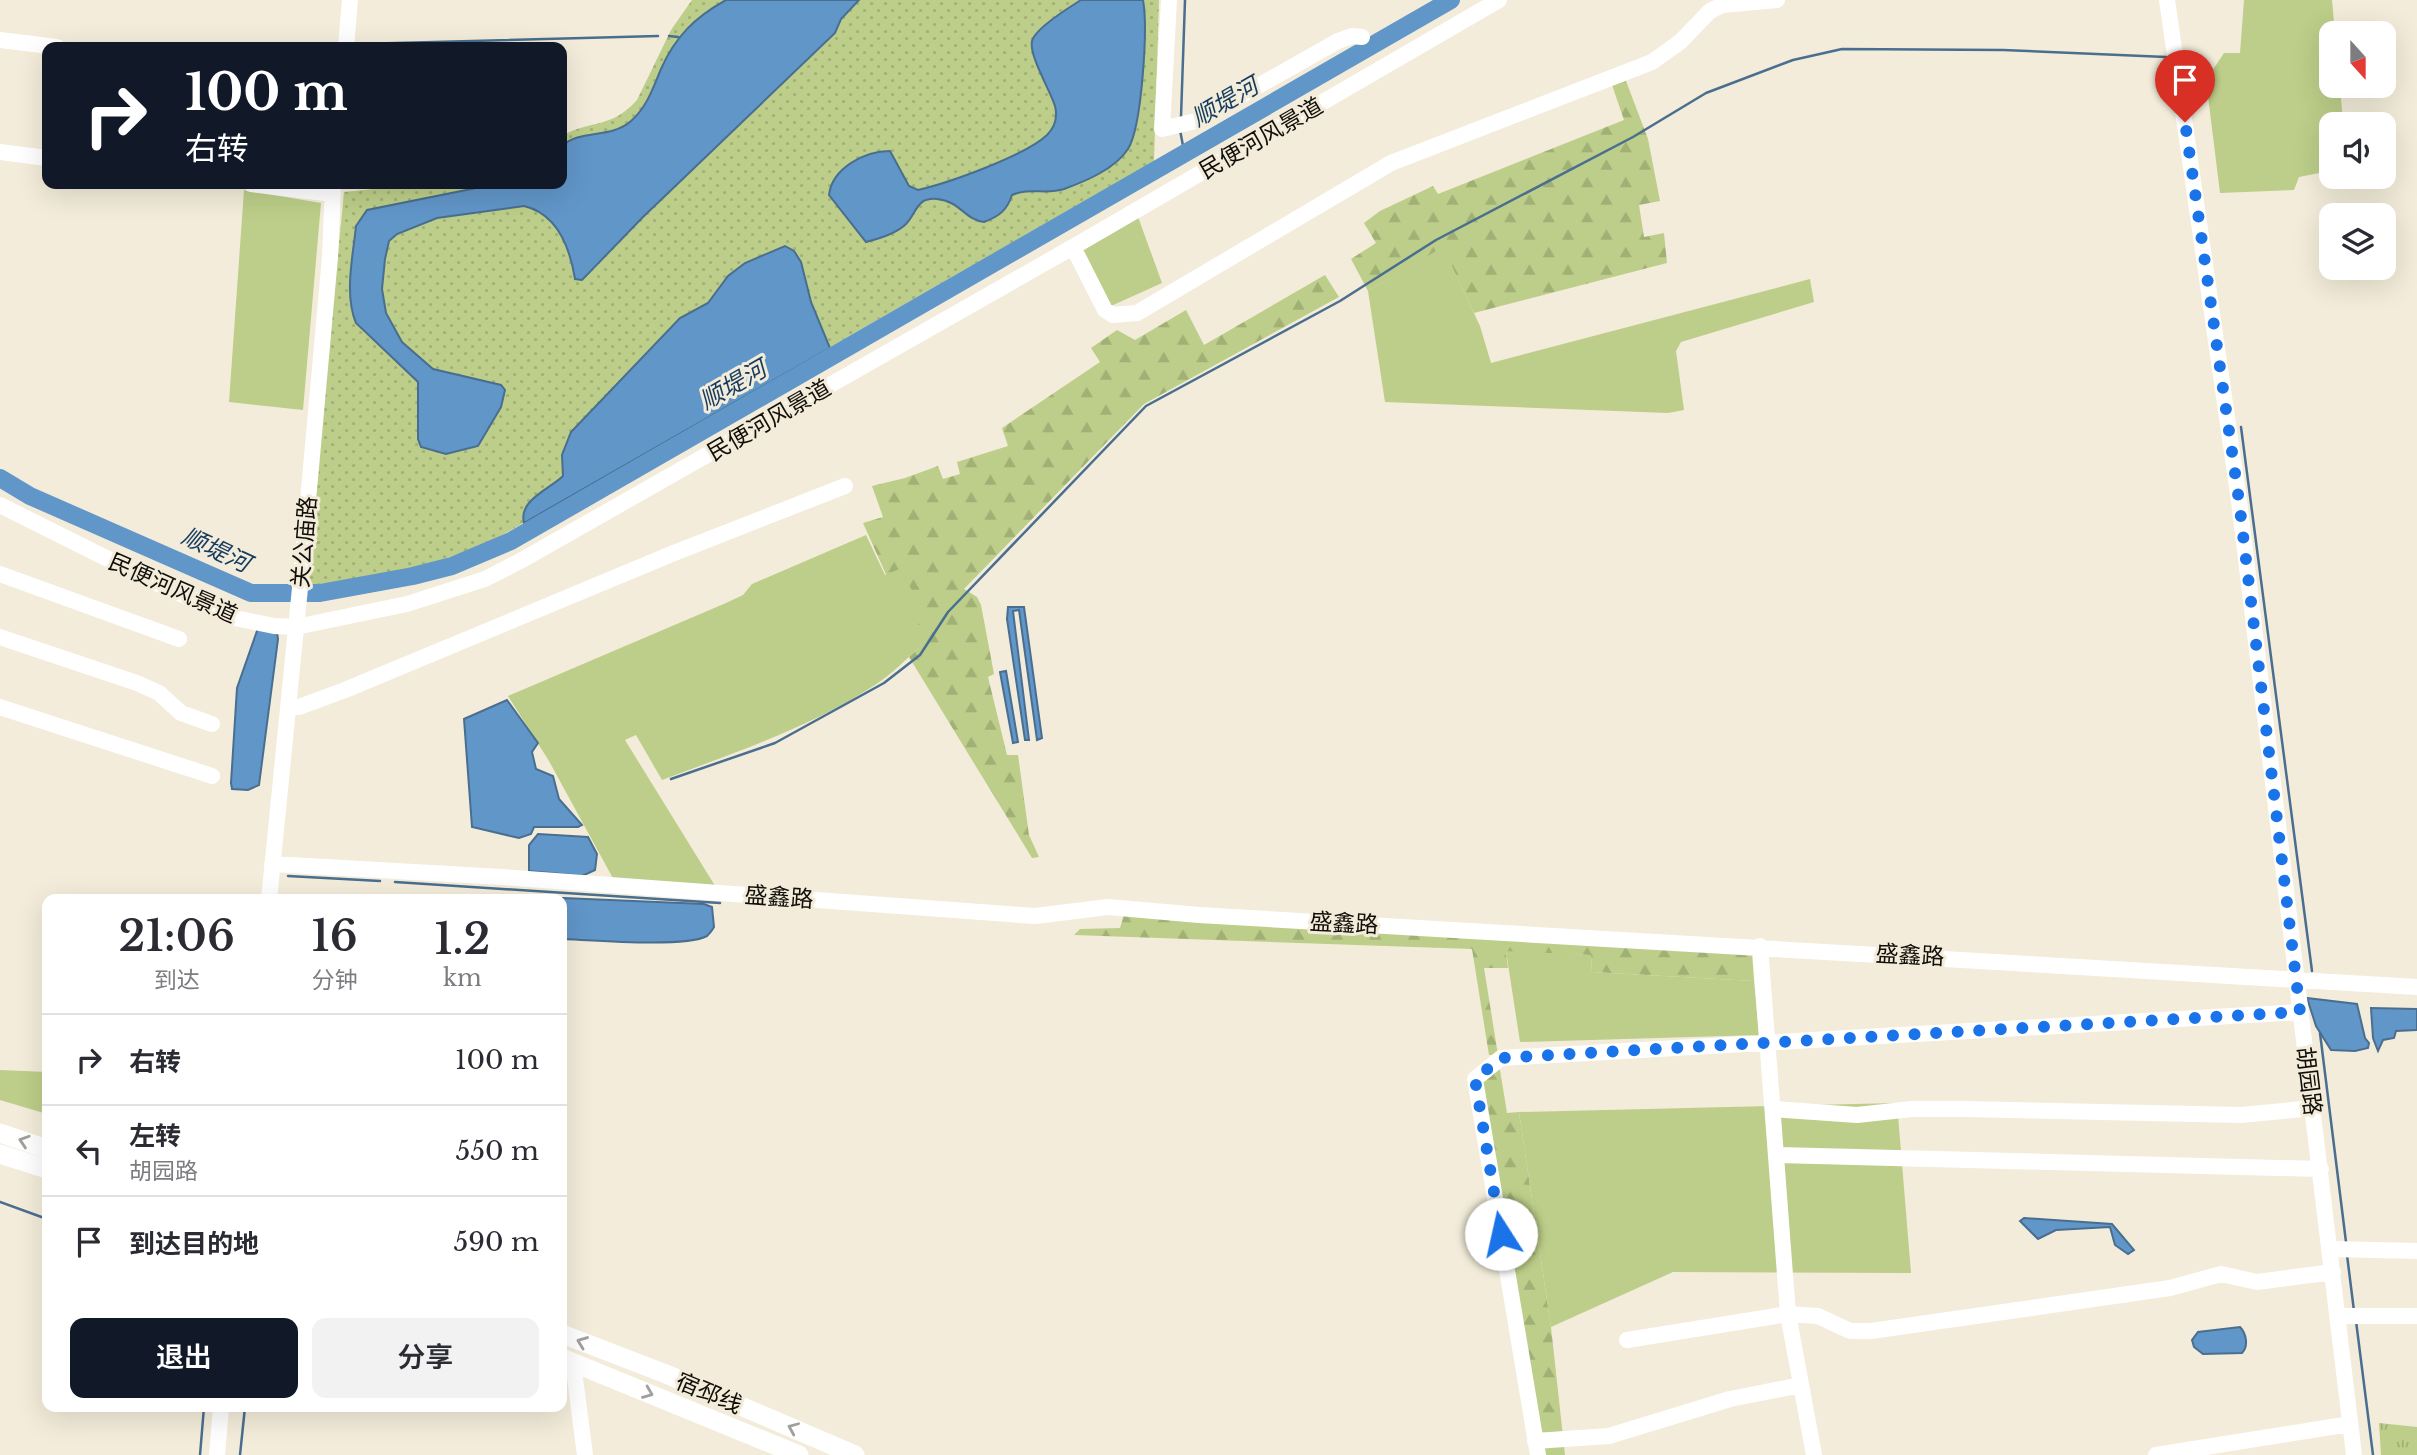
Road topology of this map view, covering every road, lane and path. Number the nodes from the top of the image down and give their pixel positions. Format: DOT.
graph roads {
  1 [pos="350,0"];
  2 [pos="1169,0"];
  3 [pos="1499,0"];
  4 [pos="1777,0"];
  5 [pos="2167,0"];
  6 [pos="1362,37"];
  7 [pos="0,40"];
  8 [pos="346,42"];
  9 [pos="42,45"];
  10 [pos="0,152"];
  11 [pos="42,157"];
  12 [pos="333,189"];
  13 [pos="1073,247"];
  14 [pos="845,486"];
  15 [pos="0,505"];
  16 [pos="0,574"];
  17 [pos="296,622"];
  18 [pos="0,637"];
  19 [pos="180,639"];
  20 [pos="0,707"];
  21 [pos="289,707"];
  22 [pos="212,724"];
  23 [pos="212,776"];
  24 [pos="272,864"];
  25 [pos="270,894"];
  26 [pos="1760,946"];
  27 [pos="2297,979"];
  28 [pos="2417,987"];
  29 [pos="2300,1012"];
  30 [pos="1768,1042"];
  31 [pos="2313,1108"];
  32 [pos="1773,1109"];
  33 [pos="0,1133"];
  34 [pos="42,1147"];
  35 [pos="0,1154"];
  36 [pos="1776,1155"];
  37 [pos="42,1167"];
  38 [pos="2321,1169"];
  39 [pos="2341,1249"];
  40 [pos="2417,1251"];
  41 [pos="2333,1272"];
  42 [pos="1788,1314"];
  43 [pos="2349,1315"];
  44 [pos="2417,1316"];
  45 [pos="567,1336"];
  46 [pos="1627,1340"];
  47 [pos="568,1361"];
  48 [pos="1801,1385"];
  49 [pos="221,1412"];
  50 [pos="2350,1424"];
  51 [pos="1537,1448"];
  52 [pos="217,1455"];
  53 [pos="585,1455"];
  54 [pos="799,1455"];
  55 [pos="855,1455"];
  56 [pos="1815,1455"];
  57 [pos="2156,1455"];
  58 [pos="2354,1455"];
  1 -- 8 [label="street"];
  2 -- 6 [label="street"];
  3 -- 13 [label="street, 民便河风景道"];
  4 -- 13 [label="street"];
  5 -- 27 [label="street, 胡园路"];
  7 -- 9 [label="street"];
  10 -- 11 [label="street"];
  12 -- 17 [label="street, 关公庙路"];
  13 -- 17 [label="street, 民便河风景道"];
  14 -- 21 [label="street"];
  15 -- 17 [label="street, 民便河风景道"];
  16 -- 19 [label="street"];
  17 -- 21 [label="street, 关公庙路"];
  18 -- 22 [label="street"];
  20 -- 23 [label="street"];
  21 -- 24 [label="street, 关公庙路"];
  24 -- 25 [label="street, 关公庙路"];
  24 -- 26 [label="street, 盛鑫路"];
  26 -- 27 [label="street, 盛鑫路"];
  26 -- 30 [label="street"];
  27 -- 28 [label="street, 盛鑫路"];
  27 -- 29 [label="street, 胡园路"];
  29 -- 30 [label="street"];
  29 -- 31 [label="street, 胡园路"];
  30 -- 32 [label="street"];
  30 -- 51 [label="street"];
  31 -- 32 [label="street"];
  31 -- 38 [label="street, 胡园路"];
  32 -- 36 [label="street"];
  34 -- 33 [label="main road, one-way"];
  35 -- 37 [label="main road"];
  36 -- 38 [label="street"];
  36 -- 42 [label="street"];
  38 -- 39 [label="street, 胡园路"];
  39 -- 40 [label="street"];
  39 -- 41 [label="street, 胡园路"];
  41 -- 42 [label="street"];
  41 -- 43 [label="street, 胡园路"];
  42 -- 46 [label="street"];
  42 -- 48 [label="street"];
  43 -- 44 [label="street"];
  43 -- 50 [label="street, 胡园路"];
  55 -- 45 [label="main road, 宿邳线, one-way"];
  47 -- 53 [label="street"];
  47 -- 54 [label="main road, 宿邳线, one-way"];
  48 -- 51 [label="street"];
  48 -- 56 [label="street"];
  49 -- 52 [label="street"];
  50 -- 57 [label="street"];
  50 -- 58 [label="street, 胡园路"];
}
